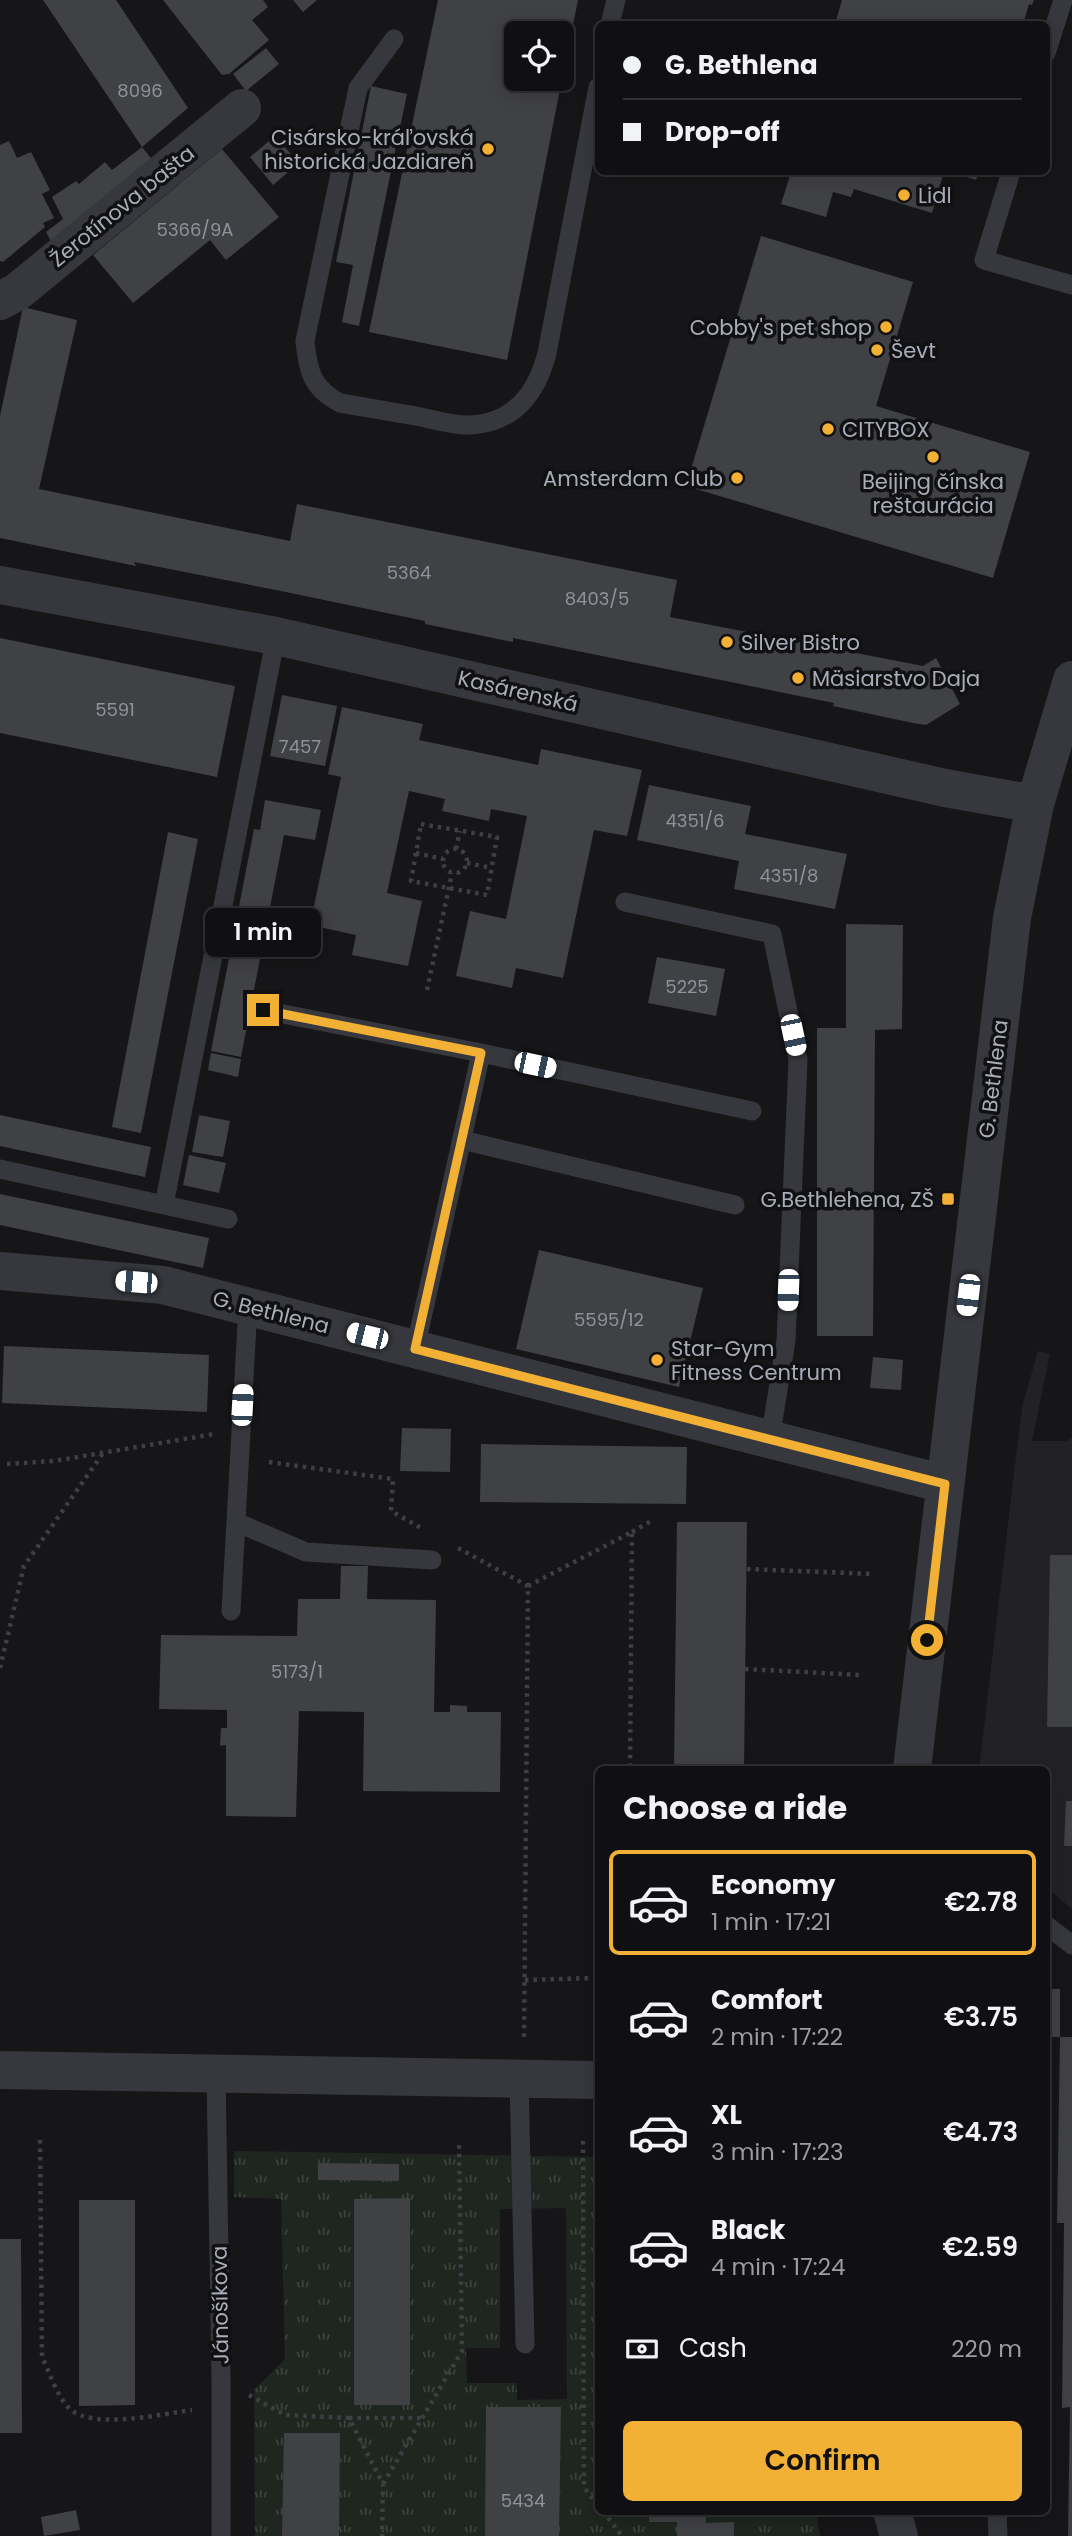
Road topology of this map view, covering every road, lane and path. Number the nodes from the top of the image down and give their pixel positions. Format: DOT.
graph roads {
  1 [pos="616,0"];
  2 [pos="1063,0"];
  3 [pos="612,21"];
  4 [pos="394,39"];
  5 [pos="1050,41"];
  6 [pos="595,103"];
  7 [pos="242,108"];
  8 [pos="1010,175"];
  9 [pos="1072,286"];
  10 [pos="0,301"];
  11 [pos="0,585"];
  12 [pos="276,636"];
  13 [pos="1072,680"];
  14 [pos="1035,804"];
  15 [pos="460,831"];
  16 [pos="456,849"];
  17 [pos="416,853"];
  18 [pos="443,859"];
  19 [pos="467,863"];
  20 [pos="492,868"];
  21 [pos="452,873"];
  22 [pos="449,888"];
  23 [pos="625,902"];
  24 [pos="427,990"];
  25 [pos="263,1010"];
  26 [pos="481,1053"];
  27 [pos="752,1111"];
  28 [pos="461,1140"];
  29 [pos="0,1169"];
  30 [pos="164,1205"];
  31 [pos="735,1205"];
  32 [pos="228,1219"];
  33 [pos="0,1271"];
  34 [pos="248,1306"];
  35 [pos="415,1349"];
  36 [pos="227,1431"];
  37 [pos="770,1439"];
  38 [pos="103,1452"];
  39 [pos="239,1458"];
  40 [pos="7,1464"];
  41 [pos="945,1484"];
  42 [pos="653,1520"];
  43 [pos="236,1522"];
  44 [pos="425,1530"];
  45 [pos="632,1532"];
  46 [pos="448,1542"];
  47 [pos="432,1560"];
  48 [pos="747,1569"];
  49 [pos="873,1574"];
  50 [pos="528,1586"];
  51 [pos="231,1611"];
  52 [pos="0,1668"];
  53 [pos="745,1670"];
  54 [pos="860,1675"];
  55 [pos="630,1766"];
  56 [pos="912,1766"];
  57 [pos="1050,1928"];
  58 [pos="1072,1945"];
  59 [pos="595,1978"];
  60 [pos="525,1980"];
  61 [pos="522,2062"];
  62 [pos="0,2070"];
  63 [pos="216,2073"];
  64 [pos="595,2079"];
  65 [pos="40,2140"];
  66 [pos="583,2141"];
  67 [pos="458,2142"];
  68 [pos="525,2344"];
  69 [pos="221,2378"];
  70 [pos="192,2410"];
  71 [pos="349,2418"];
  72 [pos="422,2418"];
  73 [pos="383,2484"];
  74 [pos="595,2502"];
  75 [pos="606,2515"];
  76 [pos="893,2515"];
  77 [pos="997,2515"];
  78 [pos="221,2536"];
  79 [pos="382,2536"];
  80 [pos="622,2536"];
  81 [pos="899,2536"];
  82 [pos="998,2536"];
  1 -- 3 [label="lane"];
  2 -- 5 [label="lane"];
  4 -- 6 [label="lane"];
  7 -- 10 [label="street, Žerotínova bašta"];
  8 -- 9 [label="lane"];
  11 -- 12 [label="street, Kasárenská"];
  12 -- 14 [label="street, Kasárenská"];
  12 -- 30 [label="lane"];
  13 -- 14 [label="street, G. Bethlena"];
  14 -- 41 [label="street, G. Bethlena"];
  15 -- 16 [label="path"];
  15 -- 17 [label="path"];
  15 -- 20 [label="path"];
  16 -- 18 [label="path"];
  16 -- 19 [label="path"];
  17 -- 18 [label="path"];
  17 -- 22 [label="path"];
  18 -- 21 [label="path"];
  19 -- 20 [label="path"];
  19 -- 21 [label="path"];
  20 -- 22 [label="path"];
  21 -- 22 [label="path"];
  22 -- 24 [label="path"];
  23 -- 37 [label="lane"];
  25 -- 26 [label="lane"];
  26 -- 27 [label="lane"];
  26 -- 28 [label="lane"];
  28 -- 31 [label="lane"];
  28 -- 35 [label="lane"];
  29 -- 30 [label="lane"];
  30 -- 32 [label="lane"];
  33 -- 34 [label="street, G. Bethlena"];
  34 -- 35 [label="street, G. Bethlena"];
  34 -- 39 [label="lane"];
  35 -- 37 [label="street, G. Bethlena"];
  36 -- 38 [label="path"];
  37 -- 41 [label="street, G. Bethlena"];
  38 -- 40 [label="path"];
  38 -- 52 [label="path"];
  39 -- 43 [label="lane"];
  39 -- 44 [label="path"];
  41 -- 56 [label="street, G. Bethlena"];
  42 -- 45 [label="path"];
  43 -- 47 [label="lane"];
  43 -- 51 [label="lane"];
  45 -- 50 [label="path"];
  45 -- 55 [label="path"];
  46 -- 50 [label="path"];
  48 -- 49 [label="path"];
  50 -- 60 [label="path"];
  53 -- 54 [label="path"];
  57 -- 58 [label="lane"];
  59 -- 60 [label="path"];
  60 -- 61 [label="path"];
  61 -- 63 [label="street"];
  61 -- 64 [label="street"];
  61 -- 68 [label="lane"];
  62 -- 63 [label="street"];
  63 -- 69 [label="lane, Jánošíkova"];
  65 -- 70 [label="path"];
  66 -- 74 [label="path"];
  67 -- 72 [label="path"];
  69 -- 71 [label="path"];
  69 -- 78 [label="lane, Jánošíkova"];
  71 -- 72 [label="path"];
  71 -- 73 [label="path"];
  72 -- 73 [label="path"];
  73 -- 79 [label="path"];
  75 -- 80 [label="path"];
  76 -- 81 [label="street"];
  77 -- 82 [label="lane"];
}
